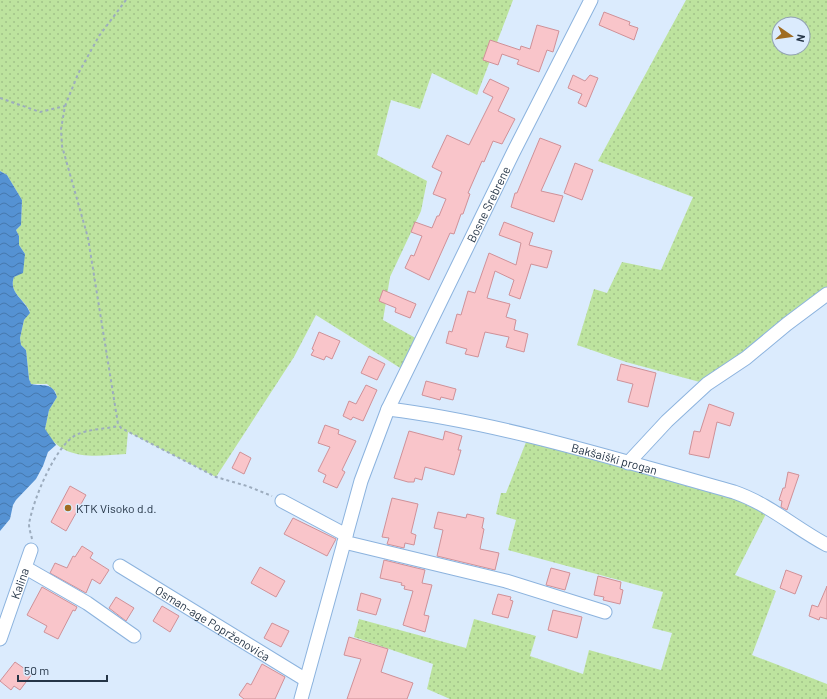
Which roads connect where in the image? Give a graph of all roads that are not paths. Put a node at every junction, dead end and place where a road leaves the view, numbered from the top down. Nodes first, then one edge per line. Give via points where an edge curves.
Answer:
1 (591, 0) edge
2 (827, 294) edge
3 (388, 409) junction
4 (628, 463) junction
5 (282, 501) road end
6 (345, 538) junction
7 (827, 545) edge
8 (32, 550) road end
9 (120, 566) dead end
10 (26, 568) junction
11 (605, 612) dead end
12 (134, 636) dead end
13 (0, 639) edge
14 (306, 680) junction
15 (301, 699) edge

1 - 3 street, Bosne Srebrene
2 - 4 street via 746,358 707,384 667,421
3 - 4 street, Bakšaiški progan via 470,423
3 - 6 street, Bosne Srebrene
4 - 7 street, Bakšaiški progan via 752,498
5 - 6 street
6 - 11 street via 506,581
6 - 14 street, Bosne Srebrene
8 - 10 street, Kalina
9 - 14 street, Osman-age Poprženovića
10 - 12 street via 87,602
10 - 13 street, Kalina
14 - 15 street, Bosne Srebrene

